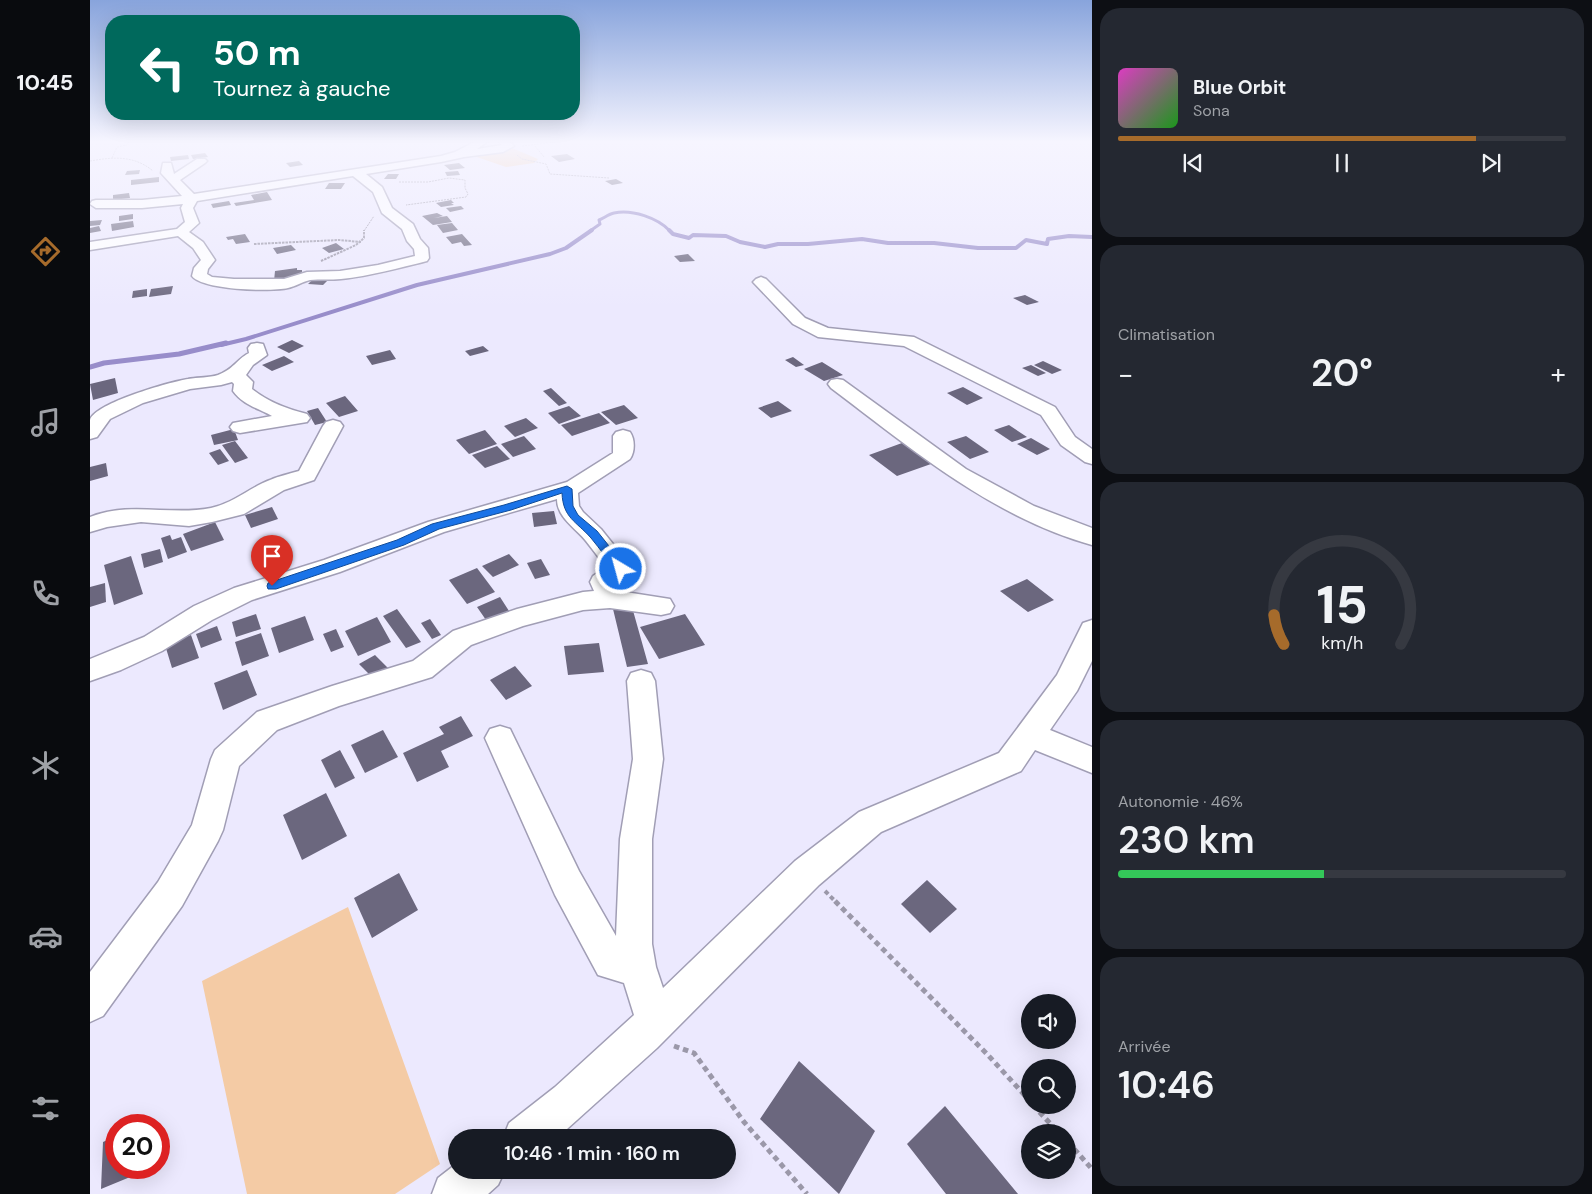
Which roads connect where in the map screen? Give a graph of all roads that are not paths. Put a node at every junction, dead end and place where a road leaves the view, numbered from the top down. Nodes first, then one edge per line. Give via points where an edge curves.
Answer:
1 (199, 197) edge
2 (381, 197) edge
3 (192, 199) junction
4 (96, 204) dead end
5 (180, 232) junction
6 (90, 246) edge
7 (761, 282) dead end
8 (257, 348) dead end
9 (233, 375) junction
10 (837, 384) dead end
11 (333, 426) dead end
12 (240, 427) dead end
13 (90, 433) edge
14 (623, 436) dead end
15 (1092, 458) edge
16 (567, 489) junction
17 (90, 525) edge
18 (1092, 537) edge
19 (610, 599) junction
20 (661, 606) dead end
21 (1092, 630) edge
22 (90, 670) edge
23 (642, 681) dead end
24 (1030, 735) junction
25 (500, 738) dead end
26 (1092, 760) edge
27 (638, 967) junction
28 (90, 1003) edge
29 (649, 1027) junction
30 (535, 1129) edge
31 (472, 1179) edge
32 (454, 1194) edge

1 - 3 street
2 - 5 street via 387,210 408,227 414,241 422,248 422,258 340,275 307,276 286,284 234,284 208,281 199,276 208,260 198,245
3 - 4 street
3 - 5 street via 187,208 192,223
5 - 6 street
7 - 15 street via 799,321 824,333 908,341 1048,411 1068,441
8 - 9 street via 258,355
9 - 12 street via 244,382 242,391 250,398 296,418
9 - 13 street via 136,399 103,415
10 - 18 street via 959,474 1026,511
11 - 17 street via 307,475 276,485 236,509 189,518 140,515
14 - 16 street via 623,455
16 - 19 street via 568,506 575,517 621,569 602,582
16 - 22 street via 436,527 323,569 243,594 203,613 153,644
19 - 20 street
19 - 28 street via 583,601 517,618 462,638 422,669 267,721 226,759 207,830 170,894
21 - 24 street via 1076,667
23 - 27 street via 648,759 636,839 634,944
24 - 26 street
24 - 29 street via 1010,762 870,822 807,873
25 - 27 street via 567,883 611,962
27 - 29 street
29 - 30 street
31 - 32 street

